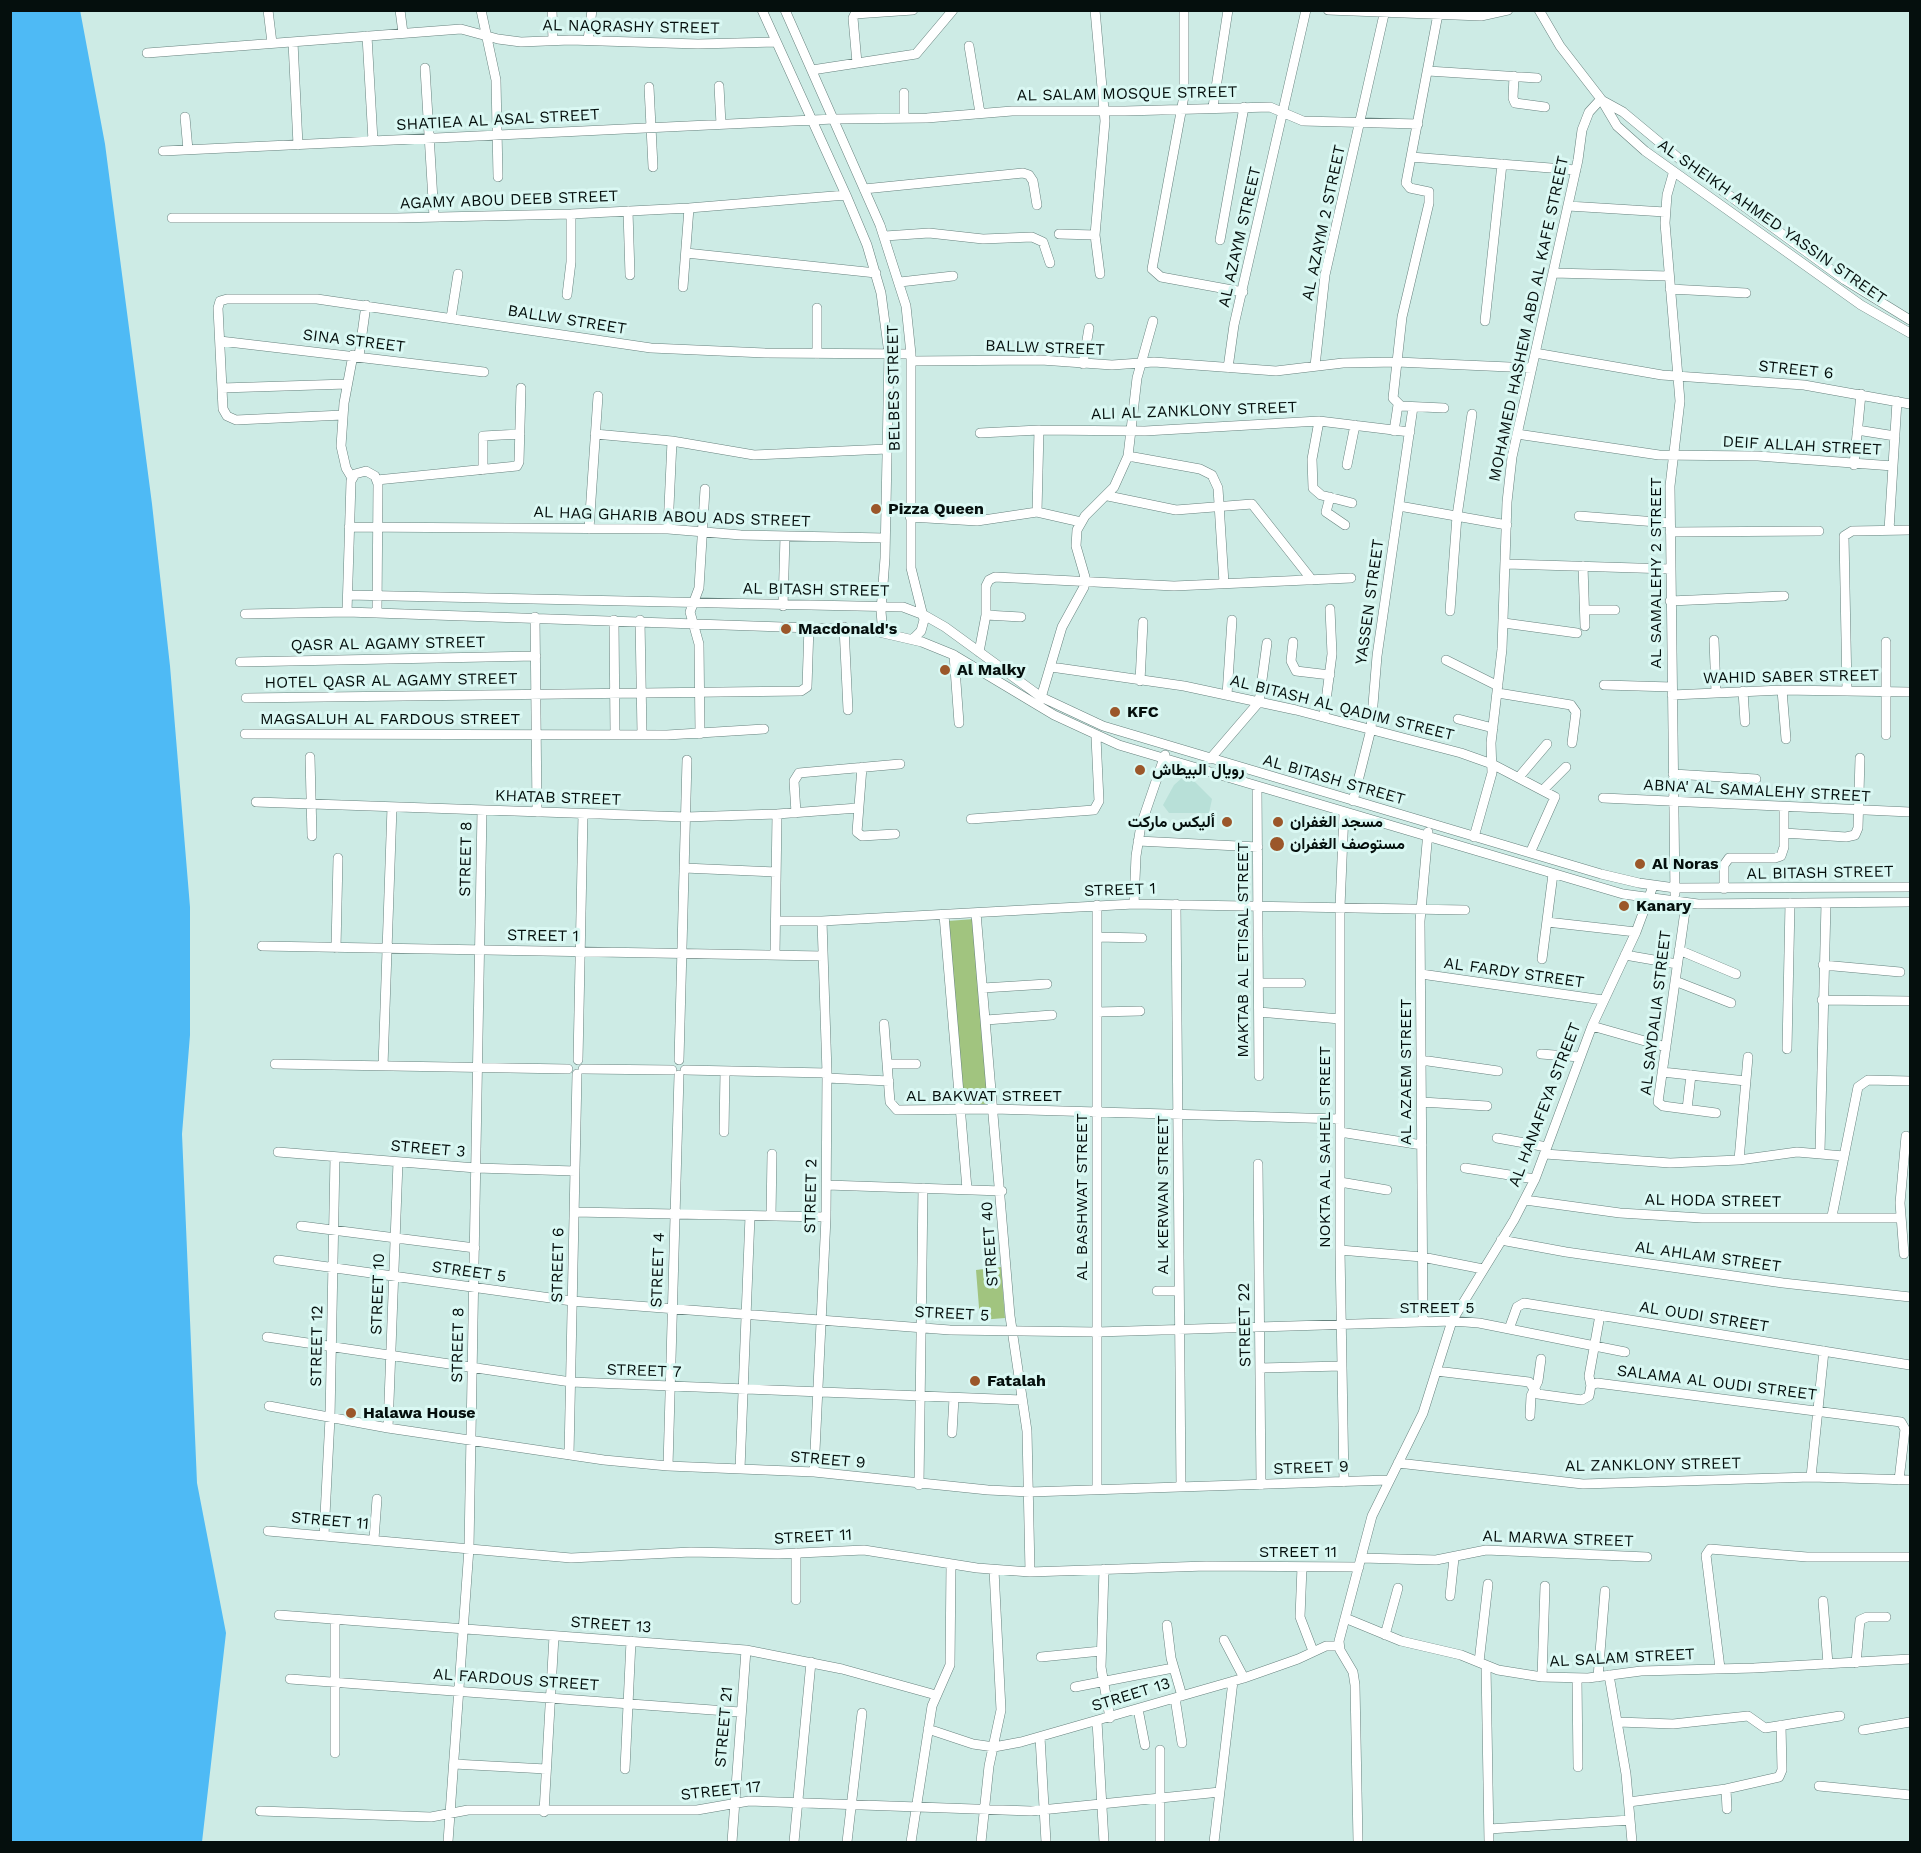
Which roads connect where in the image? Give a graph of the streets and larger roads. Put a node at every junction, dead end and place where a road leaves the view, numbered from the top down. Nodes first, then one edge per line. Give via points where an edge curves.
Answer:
1 (268, 10) edge
2 (400, 10) edge
3 (481, 10) edge
4 (552, 10) edge
5 (592, 10) edge
6 (762, 10) edge
7 (785, 10) edge
8 (913, 10) edge
9 (954, 10) edge
10 (1095, 10) edge
11 (1184, 10) edge
12 (1228, 10) edge
13 (1306, 10) edge
14 (1328, 10) edge
15 (1508, 10) edge
16 (1539, 10) edge
17 (908, 11) edge
18 (1385, 11) edge
19 (1438, 14) junction
20 (403, 33) junction
21 (486, 35) junction
22 (367, 36) junction
23 (553, 40) junction
24 (588, 40) junction
25 (293, 42) junction
26 (776, 42) junction
27 (272, 43) junction
28 (969, 46) dead end
29 (147, 53) dead end
30 (857, 63) junction
31 (425, 68) dead end
32 (812, 70) junction
33 (1428, 71) junction
34 (1514, 76) junction
35 (1537, 78) dead end
36 (719, 86) dead end
37 (649, 87) dead end
38 (904, 93) dead end
39 (1601, 99) junction
40 (1545, 106) dead end
41 (1213, 107) junction
42 (1244, 107) junction
43 (1181, 108) junction
44 (1104, 111) junction
45 (980, 113) junction
46 (1285, 114) junction
47 (185, 117) dead end
48 (904, 118) junction
49 (834, 119) junction
50 (811, 120) junction
51 (1362, 123) junction
52 (721, 124) junction
53 (1418, 124) junction
54 (651, 128) junction
55 (497, 135) junction
56 (429, 139) junction
57 (373, 141) junction
58 (298, 145) junction
59 (188, 150) junction
60 (163, 152) dead end
61 (1412, 157) junction
62 (1502, 164) junction
63 (653, 166) dead end
64 (1576, 170) junction
65 (1673, 174) junction
66 (498, 177) dead end
67 (864, 189) junction
68 (846, 195) junction
69 (1038, 205) dead end
70 (1568, 206) junction
71 (689, 208) junction
72 (628, 211) junction
73 (1665, 212) junction
74 (571, 214) junction
75 (434, 217) junction
76 (172, 218) dead end
77 (1059, 234) dead end
78 (1095, 235) junction
79 (885, 236) junction
80 (1220, 240) dead end
81 (686, 253) junction
82 (1050, 263) dead end
83 (876, 273) junction
84 (1553, 273) junction
85 (458, 274) dead end
86 (1100, 274) dead end
87 (630, 275) dead end
88 (953, 276) dead end
89 (1670, 276) junction
90 (900, 282) junction
91 (683, 287) dead end
92 (1670, 289) junction
93 (1243, 292) junction
94 (1746, 293) dead end
95 (567, 295) dead end
96 (366, 304) junction
97 (817, 308) dead end
98 (451, 318) junction
99 (1911, 320) edge
100 (1153, 321) dead end
101 (1485, 321) dead end
102 (1089, 328) dead end
103 (1911, 333) edge
104 (220, 341) junction
105 (1535, 353) junction
106 (817, 354) junction
107 (889, 354) junction
108 (356, 356) junction
109 (911, 357) junction
110 (1142, 362) junction
111 (1397, 362) junction
112 (1083, 364) junction
113 (1315, 366) junction
114 (1227, 368) junction
115 (1532, 368) junction
116 (484, 372) dead end
117 (1677, 377) junction
118 (347, 384) junction
119 (222, 388) junction
120 (521, 388) dead end
121 (1861, 394) junction
122 (598, 396) dead end
123 (1897, 401) junction
124 (1911, 404) edge
125 (1398, 405) junction
126 (1413, 407) junction
127 (1444, 408) dead end
128 (1472, 414) dead end
129 (343, 416) junction
130 (1319, 421) junction
131 (1355, 425) junction
132 (1039, 430) junction
133 (1857, 430) junction
134 (1132, 431) junction
135 (1394, 431) junction
136 (1410, 432) junction
137 (980, 433) dead end
138 (520, 434) junction
139 (595, 434) junction
140 (1517, 435) junction
141 (1895, 436) junction
142 (672, 441) junction
143 (887, 449) junction
144 (1128, 456) junction
145 (1673, 456) junction
146 (1347, 465) dead end
147 (1854, 465) junction
148 (1893, 466) junction
149 (483, 470) junction
150 (352, 478) junction
151 (377, 480) junction
152 (705, 489) dead end
153 (1108, 496) junction
154 (1330, 497) junction
155 (1352, 503) dead end
156 (1399, 506) junction
157 (1219, 509) junction
158 (1037, 512) junction
159 (1457, 516) junction
160 (1579, 516) dead end
161 (910, 517) junction
162 (1081, 522) junction
163 (1345, 525) dead end
164 (1507, 525) junction
165 (349, 527) junction
166 (378, 527) junction
167 (1670, 527) junction
168 (589, 529) junction
169 (668, 529) junction
170 (1911, 530) edge
171 (702, 531) junction
172 (1819, 531) dead end
173 (1889, 531) junction
174 (785, 536) junction
175 (885, 538) junction
176 (1507, 564) junction
177 (1583, 566) junction
178 (1670, 569) junction
179 (1351, 578) dead end
180 (1312, 580) junction
181 (1085, 582) junction
182 (1224, 583) junction
183 (348, 595) junction
184 (378, 596) junction
185 (1784, 596) dead end
186 (1670, 601) junction
187 (693, 603) junction
188 (882, 605) junction
189 (783, 606) junction
190 (1330, 609) dead end
191 (1585, 610) junction
192 (1615, 610) dead end
193 (1450, 611) dead end
194 (347, 612) junction
195 (377, 612) junction
196 (245, 614) dead end
197 (924, 615) junction
198 (986, 615) junction
199 (535, 617) junction
200 (1021, 617) dead end
201 (614, 620) junction
202 (640, 620) junction
203 (1232, 620) dead end
204 (693, 622) junction
205 (1143, 622) dead end
206 (1504, 623) junction
207 (809, 626) junction
208 (844, 627) junction
209 (1585, 627) dead end
210 (888, 633) junction
211 (1577, 633) dead end
212 (913, 639) junction
213 (1714, 640) dead end
214 (1293, 642) dead end
215 (1886, 642) dead end
216 (1267, 643) dead end
217 (980, 652) junction
218 (954, 655) junction
219 (536, 656) junction
220 (1446, 660) dead end
221 (240, 662) dead end
222 (1051, 667) junction
223 (1330, 675) junction
224 (1140, 681) junction
225 (1604, 685) dead end
226 (1498, 689) junction
227 (1782, 690) junction
228 (1847, 690) junction
229 (1672, 691) junction
230 (1743, 691) junction
231 (1886, 691) junction
232 (641, 692) junction
233 (699, 692) junction
234 (1716, 692) junction
235 (1911, 692) edge
236 (536, 693) junction
237 (615, 693) junction
238 (1227, 695) junction
239 (246, 698) dead end
240 (1040, 702) junction
241 (1259, 702) junction
242 (848, 710) dead end
243 (1324, 716) junction
244 (1458, 719) dead end
245 (1745, 722) dead end
246 (959, 723) dead end
247 (1493, 728) junction
248 (764, 729) dead end
249 (1371, 729) junction
250 (244, 734) dead end
251 (536, 734) junction
252 (615, 734) junction
253 (642, 734) junction
254 (700, 734) junction
255 (1886, 735) dead end
256 (1096, 737) junction
257 (1786, 739) dead end
258 (1572, 743) dead end
259 (1547, 744) dead end
260 (1168, 747) junction
261 (310, 757) dead end
262 (1860, 758) dead end
263 (1210, 759) junction
264 (687, 760) dead end
265 (1162, 760) junction
266 (900, 764) dead end
267 (1492, 764) junction
268 (862, 767) junction
269 (1566, 767) dead end
270 (1673, 774) junction
271 (1519, 777) junction
272 (1756, 779) dead end
273 (1257, 787) junction
274 (1544, 790) junction
275 (1603, 798) dead end
276 (1353, 801) junction
277 (256, 802) dead end
278 (1674, 802) junction
279 (311, 805) junction
280 (392, 807) junction
281 (858, 808) junction
282 (1784, 808) junction
283 (482, 810) junction
284 (1859, 811) junction
285 (537, 812) junction
286 (1344, 812) junction
287 (1911, 812) edge
288 (796, 813) junction
289 (583, 814) junction
290 (777, 814) junction
291 (686, 817) junction
292 (971, 819) dead end
293 (1429, 823) junction
294 (1784, 832) junction
295 (895, 834) dead end
296 (312, 836) dead end
297 (1427, 837) junction
298 (1474, 837) junction
299 (1138, 840) junction
300 (1258, 847) junction
301 (1530, 853) junction
302 (338, 858) dead end
303 (684, 868) junction
304 (776, 872) junction
305 (1553, 874) junction
306 (1653, 886) junction
307 (1911, 887) edge
308 (1676, 888) junction
309 (1838, 888) junction
310 (1724, 889) junction
311 (1649, 899) junction
312 (1675, 902) junction
313 (1911, 902) edge
314 (1790, 903) junction
315 (1826, 903) junction
316 (1838, 903) junction
317 (1134, 904) junction
318 (1176, 904) junction
319 (1686, 904) junction
320 (1097, 905) junction
321 (1258, 906) junction
322 (1340, 907) junction
323 (1421, 909) junction
324 (1465, 910) dead end
325 (976, 913) junction
326 (944, 915) junction
327 (776, 921) junction
328 (822, 921) junction
329 (1547, 922) junction
330 (1636, 932) junction
331 (1097, 937) junction
332 (1142, 938) dead end
333 (262, 946) dead end
334 (336, 948) junction
335 (387, 948) junction
336 (480, 950) junction
337 (1679, 950) junction
338 (580, 952) junction
339 (682, 954) junction
340 (775, 955) junction
341 (1625, 955) junction
342 (823, 956) junction
343 (1542, 959) dead end
344 (1677, 964) junction
345 (1823, 964) junction
346 (1900, 972) dead end
347 (1421, 974) junction
348 (1736, 974) dead end
349 (1675, 981) junction
350 (1258, 983) junction
351 (1047, 984) dead end
352 (1301, 984) dead end
353 (983, 988) junction
354 (1603, 1000) junction
355 (1822, 1000) junction
356 (1911, 1001) edge
357 (1731, 1003) dead end
358 (1140, 1011) dead end
359 (1097, 1012) junction
360 (1259, 1012) junction
361 (1052, 1015) dead end
362 (1340, 1019) junction
363 (986, 1020) junction
364 (885, 1023) dead end
365 (1592, 1026) junction
366 (1666, 1047) junction
367 (1788, 1048) dead end
368 (1541, 1054) dead end
369 (1580, 1057) junction
370 (1748, 1057) dead end
371 (578, 1060) junction
372 (1421, 1060) junction
373 (275, 1064) dead end
374 (887, 1064) junction
375 (916, 1064) dead end
376 (383, 1066) junction
377 (478, 1067) junction
378 (568, 1069) junction
379 (724, 1071) junction
380 (1498, 1071) dead end
381 (580, 1072) junction
382 (678, 1072) junction
383 (1662, 1072) junction
384 (1691, 1075) junction
385 (827, 1076) junction
386 (1259, 1076) dead end
387 (889, 1081) junction
388 (1746, 1081) junction
389 (1911, 1081) edge
390 (1422, 1102) junction
391 (1487, 1106) dead end
392 (994, 1109) junction
393 (1687, 1109) junction
394 (960, 1110) junction
395 (1097, 1112) junction
396 (1716, 1113) dead end
397 (1178, 1114) junction
398 (1340, 1119) junction
399 (724, 1132) dead end
400 (1340, 1132) junction
401 (1906, 1136) dead end
402 (1497, 1138) dead end
403 (1422, 1145) junction
404 (1546, 1151) junction
405 (278, 1152) dead end
406 (1820, 1152) junction
407 (772, 1154) dead end
408 (1844, 1156) junction
409 (335, 1157) junction
410 (1739, 1160) junction
411 (398, 1162) junction
412 (1258, 1164) dead end
413 (476, 1168) junction
414 (1465, 1168) dead end
415 (575, 1171) junction
416 (1535, 1179) junction
417 (1340, 1182) junction
418 (827, 1185) junction
419 (923, 1188) junction
420 (967, 1190) junction
421 (1387, 1190) dead end
422 (1002, 1191) junction
423 (1525, 1200) junction
424 (1900, 1203) junction
425 (1911, 1203) edge
426 (574, 1212) junction
427 (675, 1214) junction
428 (750, 1215) junction
429 (771, 1216) junction
430 (1832, 1216) junction
431 (826, 1217) junction
432 (1900, 1218) junction
433 (301, 1226) dead end
434 (334, 1230) junction
435 (395, 1238) junction
436 (1501, 1240) junction
437 (475, 1248) junction
438 (1340, 1250) junction
439 (1904, 1254) dead end
440 (1422, 1257) junction
441 (278, 1260) dead end
442 (333, 1268) junction
443 (1483, 1269) junction
444 (394, 1277) junction
445 (474, 1288) junction
446 (1157, 1291) dead end
447 (1178, 1291) junction
448 (1911, 1297) edge
449 (572, 1301) junction
450 (671, 1308) junction
451 (745, 1314) junction
452 (1600, 1315) junction
453 (823, 1319) junction
454 (1452, 1321) junction
455 (1423, 1322) junction
456 (1341, 1325) junction
457 (921, 1328) junction
458 (1260, 1328) junction
459 (1509, 1329) junction
460 (1178, 1330) junction
461 (1012, 1332) junction
462 (1097, 1332) junction
463 (267, 1337) dead end
464 (1594, 1345) junction
465 (332, 1346) junction
466 (1824, 1351) junction
467 (1625, 1352) dead end
468 (391, 1355) junction
469 (1541, 1359) dead end
470 (1911, 1365) edge
471 (1342, 1366) junction
472 (473, 1367) junction
473 (1260, 1368) junction
474 (1436, 1371) junction
475 (571, 1382) junction
476 (669, 1386) junction
477 (1591, 1386) junction
478 (1534, 1387) junction
479 (743, 1389) junction
480 (820, 1392) junction
481 (920, 1396) junction
482 (954, 1398) junction
483 (1022, 1401) junction
484 (269, 1407) dead end
485 (1818, 1410) junction
486 (1530, 1416) dead end
487 (330, 1418) junction
488 (388, 1428) junction
489 (952, 1433) dead end
490 (471, 1441) junction
491 (569, 1455) junction
492 (1398, 1463) junction
493 (668, 1466) junction
494 (740, 1469) junction
495 (814, 1472) junction
496 (1810, 1477) junction
497 (1388, 1480) junction
498 (1899, 1480) junction
499 (1911, 1480) edge
500 (1344, 1482) junction
501 (919, 1485) junction
502 (1261, 1485) junction
503 (1181, 1487) junction
504 (1097, 1489) junction
505 (1030, 1492) junction
506 (377, 1498) dead end
507 (268, 1530) dead end
508 (324, 1535) junction
509 (374, 1539) junction
510 (469, 1548) junction
511 (796, 1553) junction
512 (1454, 1557) junction
513 (1647, 1557) dead end
514 (1911, 1557) edge
515 (1360, 1562) junction
516 (951, 1564) junction
517 (1302, 1567) junction
518 (1104, 1569) junction
519 (994, 1570) junction
520 (1030, 1572) junction
521 (1488, 1584) dead end
522 (1545, 1586) dead end
523 (1398, 1588) dead end
524 (1605, 1591) dead end
525 (1450, 1596) dead end
526 (796, 1600) dead end
527 (1823, 1601) dead end
528 (279, 1615) dead end
529 (1886, 1617) dead end
530 (1345, 1618) junction
531 (335, 1620) junction
532 (1167, 1625) dead end
533 (465, 1630) junction
534 (1385, 1635) junction
535 (554, 1636) junction
536 (1224, 1640) dead end
537 (630, 1641) junction
538 (1339, 1646) junction
539 (746, 1650) junction
540 (1101, 1651) junction
541 (1313, 1651) junction
542 (1041, 1657) dead end
543 (1911, 1659) edge
544 (811, 1662) junction
545 (1856, 1663) junction
546 (1483, 1664) junction
547 (1828, 1664) junction
548 (1173, 1668) junction
549 (1720, 1668) junction
550 (1609, 1675) junction
551 (1542, 1677) junction
552 (1598, 1677) junction
553 (1244, 1678) junction
554 (1577, 1678) junction
555 (290, 1679) dead end
556 (1233, 1681) junction
557 (335, 1682) junction
558 (1102, 1684) junction
559 (1075, 1686) dead end
560 (460, 1691) junction
561 (936, 1695) junction
562 (1178, 1697) junction
563 (551, 1698) junction
564 (628, 1704) junction
565 (1138, 1709) junction
566 (740, 1712) junction
567 (862, 1713) dead end
568 (1840, 1716) dead end
569 (1110, 1718) junction
570 (1097, 1721) junction
571 (1618, 1722) junction
572 (1911, 1722) edge
573 (1781, 1725) junction
574 (928, 1729) junction
575 (1863, 1730) dead end
576 (1040, 1737) junction
577 (1182, 1743) dead end
578 (1145, 1745) dead end
579 (994, 1747) junction
580 (1160, 1750) dead end
581 (335, 1753) dead end
582 (454, 1764) junction
583 (1578, 1767) dead end
584 (546, 1769) junction
585 (625, 1769) dead end
586 (1819, 1786) dead end
587 (1726, 1789) junction
588 (1220, 1792) junction
589 (1911, 1795) edge
590 (1160, 1798) junction
591 (798, 1802) junction
592 (1629, 1802) junction
593 (733, 1804) junction
594 (851, 1804) junction
595 (916, 1806) junction
596 (1102, 1806) junction
597 (985, 1809) junction
598 (1727, 1809) dead end
599 (1044, 1810) junction
600 (260, 1811) dead end
601 (544, 1812) junction
602 (450, 1814) junction
603 (1630, 1820) junction
604 (1489, 1828) junction
605 (448, 1842) edge
606 (732, 1842) edge
607 (794, 1842) edge
608 (847, 1842) edge
609 (911, 1842) edge
610 (981, 1842) edge
611 (1046, 1842) edge
612 (1104, 1842) edge
613 (1160, 1842) edge
614 (1214, 1842) edge
615 (1358, 1842) edge
616 (1490, 1842) edge
617 (1632, 1842) edge

1 - 27 street
2 - 20 street
3 - 21 street
4 - 23 street
5 - 24 street
6 - 26 street, BELBES STREET
7 - 32 street, BELBES STREET
8 - 17 street
9 - 30 street via 916,54
10 - 44 street
11 - 43 street via 1185,90
12 - 41 street
13 - 46 street, AL AZAYM STREET
14 - 18 street
15 - 19 street via 1481,16
16 - 39 street, AL SHEIKH AHMED YASSIN STREET via 1560,46
17 - 30 street via 854,15
18 - 19 street
18 - 51 street, AL AZAYM 2 STREET
19 - 33 street
20 - 21 street, AL NAQRASHY STREET via 461,29
20 - 22 street, AL NAQRASHY STREET
21 - 23 street, AL NAQRASHY STREET via 509,41
21 - 55 street via 496,80
22 - 25 street, AL NAQRASHY STREET
22 - 57 street
23 - 24 street, AL NAQRASHY STREET
24 - 26 street, AL NAQRASHY STREET
25 - 27 street, AL NAQRASHY STREET
25 - 58 street
26 - 50 street, BELBES STREET
27 - 29 street, AL NAQRASHY STREET
28 - 45 street
30 - 32 street
31 - 56 street
32 - 49 street, BELBES STREET
33 - 34 street
33 - 53 street
34 - 35 street
34 - 40 street via 1515,103
36 - 52 street
37 - 54 street
38 - 48 street
39 - 64 street, MOHAMED HASHEM ABD AL KAFE STREET via 1584,121
39 - 65 street, AL SHEIKH AHMED YASSIN STREET via 1617,126
39 - 99 street, AL SHEIKH AHMED YASSIN STREET via 1845,280
41 - 42 street, AL SALAM MOSQUE STREET
41 - 43 street, AL SALAM MOSQUE STREET
42 - 46 street, AL SALAM MOSQUE STREET via 1270,107
42 - 80 street
43 - 44 street, AL SALAM MOSQUE STREET
43 - 93 street via 1152,269 1161,277
44 - 45 street, AL SALAM MOSQUE STREET
44 - 78 street
45 - 48 street, AL SALAM MOSQUE STREET
46 - 51 street, AL SALAM MOSQUE STREET via 1303,121
46 - 93 street, AL AZAYM STREET
47 - 59 street
48 - 49 street, AL SALAM MOSQUE STREET
49 - 50 street, SHATIEA AL ASAL STREET
49 - 67 street, BELBES STREET
50 - 52 street, SHATIEA AL ASAL STREET
50 - 68 street, BELBES STREET
51 - 53 street, AL SALAM MOSQUE STREET
51 - 113 street, AL AZAYM 2 STREET via 1325,275
52 - 54 street, SHATIEA AL ASAL STREET
53 - 61 street
54 - 55 street, SHATIEA AL ASAL STREET
54 - 63 street
55 - 56 street, SHATIEA AL ASAL STREET
55 - 66 street
56 - 57 street, SHATIEA AL ASAL STREET
56 - 75 street
57 - 58 street, SHATIEA AL ASAL STREET
58 - 59 street, SHATIEA AL ASAL STREET
59 - 60 street, SHATIEA AL ASAL STREET
61 - 62 street
61 - 111 street via 1406,185 1430,195 1402,316
62 - 64 street
62 - 101 street
64 - 70 street, MOHAMED HASHEM ABD AL KAFE STREET
65 - 73 street, AL SAMALEHY 2 STREET
65 - 103 street, AL SHEIKH AHMED YASSIN STREET via 1869,310
67 - 69 street via 1023,172 1033,181
67 - 79 street, BELBES STREET
68 - 71 street, AGAMY ABOU DEEB STREET
68 - 83 street, BELBES STREET
70 - 73 street
70 - 84 street, MOHAMED HASHEM ABD AL KAFE STREET
71 - 72 street, AGAMY ABOU DEEB STREET
71 - 81 street
72 - 74 street, AGAMY ABOU DEEB STREET
72 - 87 street
73 - 89 street, AL SAMALEHY 2 STREET
74 - 75 street, AGAMY ABOU DEEB STREET
74 - 95 street
75 - 76 street, AGAMY ABOU DEEB STREET
77 - 78 street
78 - 86 street
79 - 82 street via 938,233 983,239 1032,237 1043,242
79 - 90 street, BELBES STREET
81 - 83 street
81 - 91 street
83 - 107 street, BELBES STREET
84 - 89 street
84 - 105 street, MOHAMED HASHEM ABD AL KAFE STREET
85 - 98 street
88 - 90 street
89 - 92 street, AL SAMALEHY 2 STREET
90 - 109 street, BELBES STREET
92 - 94 street
92 - 117 street, AL SAMALEHY 2 STREET
93 - 114 street, AL AZAYM STREET
96 - 98 street, BALLW STREET
96 - 104 street, BALLW STREET via 304,298 226,298 218,308
96 - 108 street
97 - 106 street
98 - 106 street, BALLW STREET via 651,348
100 - 110 street
102 - 112 street
104 - 108 street, SINA STREET
104 - 119 street
105 - 115 street, MOHAMED HASHEM ABD AL KAFE STREET
105 - 117 street, STREET 6
106 - 107 street, BALLW STREET
107 - 109 street, BALLW STREET
107 - 143 street, BELBES STREET
108 - 116 street, SINA STREET
108 - 118 street
109 - 112 street, BALLW STREET
109 - 161 street, BELBES STREET
110 - 112 street, BALLW STREET
110 - 114 street, BALLW STREET
110 - 134 street
111 - 113 street, BALLW STREET
111 - 115 street, BALLW STREET
111 - 125 street via 1393,398
113 - 114 street, BALLW STREET via 1276,371
115 - 140 street, MOHAMED HASHEM ABD AL KAFE STREET
117 - 121 street, STREET 6 via 1785,383
117 - 145 street, AL SAMALEHY 2 STREET via 1679,413
118 - 119 street
118 - 129 street
119 - 129 street via 225,413 236,420
120 - 138 street
121 - 123 street, STREET 6
121 - 133 street
122 - 139 street
123 - 124 street, STREET 6
123 - 141 street
125 - 126 street
125 - 135 street
126 - 127 street
126 - 136 street, YASSEN STREET
128 - 159 street
129 - 150 street via 342,458
130 - 131 street, ALI AL ZANKLONY STREET
130 - 134 street, ALI AL ZANKLONY STREET
130 - 154 street via 1312,483 1316,492
131 - 135 street, ALI AL ZANKLONY STREET
131 - 146 street
132 - 134 street, ALI AL ZANKLONY STREET
132 - 137 street, ALI AL ZANKLONY STREET
132 - 158 street
133 - 141 street
133 - 147 street
134 - 144 street
135 - 136 street, ALI AL ZANKLONY STREET
136 - 156 street, YASSEN STREET
138 - 149 street via 517,466
138 - 149 street via 483,436
139 - 142 street
139 - 168 street
140 - 145 street, DEIF ALLAH STREET
140 - 164 street, MOHAMED HASHEM ABD AL KAFE STREET via 1509,479
141 - 148 street
142 - 143 street via 754,455
142 - 169 street
143 - 175 street, BELBES STREET
144 - 153 street
144 - 157 street via 1207,471 1216,481
145 - 147 street, DEIF ALLAH STREET via 1758,456
145 - 167 street, AL SAMALEHY 2 STREET
147 - 148 street, DEIF ALLAH STREET
148 - 173 street
149 - 151 street
150 - 151 street via 366,471
150 - 165 street
151 - 166 street
152 - 171 street
153 - 157 street via 1166,509
153 - 162 street
154 - 155 street
154 - 163 street via 1326,512
156 - 159 street
156 - 249 street, YASSEN STREET via 1377,656
157 - 180 street via 1255,506
157 - 182 street
158 - 161 street via 976,520
158 - 162 street
159 - 164 street
159 - 193 street
160 - 167 street
161 - 197 street, BELBES STREET via 911,568
162 - 181 street via 1076,546
164 - 176 street, MOHAMED HASHEM ABD AL KAFE STREET
165 - 166 street, AL HAG GHARIB ABOU ADS STREET
165 - 183 street
166 - 168 street, AL HAG GHARIB ABOU ADS STREET
166 - 184 street
167 - 172 street
167 - 178 street, AL SAMALEHY 2 STREET
168 - 169 street, AL HAG GHARIB ABOU ADS STREET
169 - 171 street, AL HAG GHARIB ABOU ADS STREET
170 - 173 street
171 - 174 street, AL HAG GHARIB ABOU ADS STREET
171 - 187 street via 699,588
173 - 228 street via 1852,531 1843,538
174 - 175 street, AL HAG GHARIB ABOU ADS STREET
174 - 189 street
175 - 188 street, BELBES STREET
176 - 177 street
176 - 206 street, MOHAMED HASHEM ABD AL KAFE STREET
177 - 178 street
177 - 191 street
178 - 186 street, AL SAMALEHY 2 STREET
179 - 180 street
180 - 182 street
181 - 182 street via 1174,586
181 - 198 street via 994,577 986,586
181 - 222 street via 1062,627
183 - 184 street, AL BITASH STREET
183 - 194 street
184 - 187 street, AL BITASH STREET
184 - 195 street
185 - 186 street
186 - 229 street, AL SAMALEHY 2 STREET
187 - 189 street, AL BITASH STREET
187 - 204 street
188 - 189 street, AL BITASH STREET
188 - 197 street, AL BITASH STREET
188 - 210 street, BELBES STREET via 882,622
190 - 223 street
191 - 192 street
191 - 209 street
194 - 195 street, AL BITASH STREET
194 - 196 street, AL BITASH STREET
195 - 199 street, AL BITASH STREET
197 - 212 street via 921,631
197 - 217 street, AL BITASH STREET
198 - 200 street
198 - 217 street
199 - 201 street, AL BITASH STREET
199 - 219 street
201 - 202 street, AL BITASH STREET
201 - 237 street
202 - 204 street, AL BITASH STREET
202 - 232 street
203 - 238 street
204 - 207 street, AL BITASH STREET
204 - 233 street via 699,644
205 - 224 street
206 - 211 street
206 - 226 street, MOHAMED HASHEM ABD AL KAFE STREET
207 - 208 street, AL BITASH STREET
207 - 233 street, HOTEL QASR AL AGAMY STREET via 804,690
208 - 210 street, AL BITASH STREET
208 - 242 street
210 - 212 street, AL BITASH STREET
212 - 218 street, AL BITASH STREET
213 - 234 street
214 - 223 street via 1292,662 1296,671
215 - 231 street
216 - 241 street
217 - 240 street, AL BITASH STREET
218 - 240 street, AL BITASH STREET
218 - 246 street
219 - 221 street, QASR AL AGAMY STREET
219 - 236 street
220 - 226 street
222 - 224 street, AL BITASH AL QADIM STREET
222 - 240 street
223 - 243 street
224 - 238 street, AL BITASH AL QADIM STREET
225 - 229 street, WAHID SABER STREET
226 - 247 street, MOHAMED HASHEM ABD AL KAFE STREET
226 - 258 street via 1571,705 1576,712
227 - 228 street, WAHID SABER STREET
227 - 230 street, WAHID SABER STREET
227 - 257 street
228 - 231 street, WAHID SABER STREET
229 - 234 street, WAHID SABER STREET
229 - 270 street, AL SAMALEHY 2 STREET
230 - 234 street, WAHID SABER STREET
230 - 245 street
231 - 235 street, WAHID SABER STREET
231 - 255 street
232 - 233 street, HOTEL QASR AL AGAMY STREET
232 - 237 street, HOTEL QASR AL AGAMY STREET
232 - 253 street
233 - 254 street
236 - 237 street, HOTEL QASR AL AGAMY STREET
236 - 239 street, HOTEL QASR AL AGAMY STREET
236 - 251 street
237 - 252 street
238 - 241 street, AL BITASH AL QADIM STREET
240 - 256 street, AL BITASH STREET
240 - 260 street, AL BITASH STREET
241 - 243 street, AL BITASH AL QADIM STREET
241 - 263 street
243 - 249 street, AL BITASH AL QADIM STREET
244 - 247 street
247 - 267 street, MOHAMED HASHEM ABD AL KAFE STREET
248 - 254 street, MAGSALUH AL FARDOUS STREET
249 - 267 street, AL BITASH AL QADIM STREET
249 - 276 street, YASSEN STREET
250 - 251 street, MAGSALUH AL FARDOUS STREET
251 - 252 street, MAGSALUH AL FARDOUS STREET
251 - 285 street
252 - 253 street, MAGSALUH AL FARDOUS STREET
253 - 254 street, MAGSALUH AL FARDOUS STREET
256 - 265 street, AL BITASH STREET
256 - 292 street via 1099,801 1094,810
259 - 271 street
260 - 263 street, AL BITASH STREET
260 - 265 street
261 - 279 street
262 - 284 street
263 - 276 street, AL BITASH STREET
264 - 291 street
265 - 273 street, AL BITASH STREET
265 - 299 street
266 - 268 street
267 - 271 street, AL BITASH AL QADIM STREET
267 - 298 street, MOHAMED HASHEM ABD AL KAFE STREET
268 - 281 street
268 - 288 street via 799,773 794,781
269 - 274 street
270 - 272 street
270 - 278 street, AL SAMALEHY 2 STREET
271 - 274 street, AL BITASH AL QADIM STREET
273 - 286 street, AL BITASH STREET
273 - 300 street, MAKTAB AL ETISAL STREET
274 - 301 street via 1555,800
275 - 278 street, ABNA' AL SAMALEHY STREET
276 - 293 street, AL BITASH STREET
277 - 279 street, KHATAB STREET
278 - 282 street, ABNA' AL SAMALEHY STREET
278 - 308 street, AL SAMALEHY 2 STREET
279 - 280 street, KHATAB STREET
279 - 296 street
280 - 283 street, KHATAB STREET
280 - 335 street
281 - 288 street, KHATAB STREET
281 - 295 street via 859,835
282 - 284 street, ABNA' AL SAMALEHY STREET
282 - 294 street
283 - 285 street, KHATAB STREET
283 - 336 street, STREET 8
284 - 287 street, ABNA' AL SAMALEHY STREET
284 - 294 street via 1857,831 1851,837
285 - 289 street, KHATAB STREET
286 - 297 street, AL BITASH STREET
286 - 322 street, NOKTA AL SAHEL STREET
288 - 290 street, KHATAB STREET
289 - 291 street, KHATAB STREET
289 - 338 street
290 - 291 street, KHATAB STREET
290 - 304 street
291 - 303 street
293 - 297 street, AL AZAEM STREET
293 - 298 street, AL BITASH STREET
294 - 310 street via 1783,850 1778,857 1726,860
297 - 305 street, AL BITASH STREET
297 - 323 street, AL AZAEM STREET
298 - 301 street, AL BITASH STREET
299 - 300 street
299 - 317 street
300 - 321 street, MAKTAB AL ETISAL STREET
301 - 306 street, AL BITASH STREET
302 - 334 street
303 - 304 street
303 - 339 street
304 - 327 street
305 - 311 street, AL BITASH STREET
305 - 329 street
306 - 308 street, AL BITASH STREET
306 - 311 street, AL HANAFEYA STREET
307 - 309 street, AL BITASH STREET
308 - 310 street, AL BITASH STREET
308 - 312 street, AL SAMALEHY 2 STREET
309 - 310 street, AL BITASH STREET
309 - 316 street
311 - 312 street, AL BITASH STREET
311 - 330 street, AL HANAFEYA STREET
312 - 319 street, AL BITASH STREET
313 - 316 street, AL BITASH STREET
314 - 315 street, AL BITASH STREET
314 - 319 street, AL BITASH STREET
314 - 367 street
315 - 316 street, AL BITASH STREET
315 - 345 street
317 - 318 street, STREET 1
317 - 320 street, STREET 1
318 - 321 street, STREET 1
318 - 397 street, AL KERWAN STREET
319 - 337 street, AL SAYDALIA STREET
320 - 325 street, STREET 1
320 - 331 street, AL BASHWAT STREET
321 - 322 street, STREET 1
321 - 350 street, MAKTAB AL ETISAL STREET
322 - 323 street, STREET 1
322 - 362 street, NOKTA AL SAHEL STREET
323 - 324 street, STREET 1
323 - 347 street, AL AZAEM STREET
325 - 326 street, STREET 1
325 - 353 street, STREET 40
326 - 328 street, STREET 1
326 - 394 street, STREET 40
327 - 328 street, STREET 1
327 - 340 street
328 - 342 street, STREET 2
329 - 330 street
329 - 343 street
330 - 341 street, AL HANAFEYA STREET
331 - 332 street
331 - 359 street, AL BASHWAT STREET
333 - 334 street, STREET 1
334 - 335 street, STREET 1
335 - 336 street, STREET 1
335 - 376 street
336 - 338 street, STREET 1
336 - 377 street, STREET 8
337 - 344 street, AL SAYDALIA STREET
337 - 348 street
338 - 339 street, STREET 1
338 - 371 street
339 - 340 street, STREET 1
339 - 382 street via 679,1060 684,1063
340 - 342 street, STREET 1
341 - 344 street
341 - 354 street, AL HANAFEYA STREET
342 - 385 street, STREET 2
344 - 349 street, AL SAYDALIA STREET
345 - 346 street
345 - 355 street
347 - 354 street, AL FARDY STREET
347 - 372 street, AL AZAEM STREET
349 - 357 street
349 - 366 street, AL SAYDALIA STREET
350 - 352 street
350 - 360 street, MAKTAB AL ETISAL STREET
351 - 353 street
353 - 363 street, STREET 40
354 - 365 street, AL HANAFEYA STREET
355 - 356 street
355 - 406 street
358 - 359 street
359 - 395 street, AL BASHWAT STREET
360 - 362 street
360 - 386 street, MAKTAB AL ETISAL STREET
361 - 363 street
362 - 398 street, NOKTA AL SAHEL STREET
363 - 392 street, STREET 40
364 - 374 street, AL BAKWAT STREET
365 - 366 street
365 - 369 street, AL HANAFEYA STREET
366 - 383 street, AL SAYDALIA STREET
368 - 369 street
369 - 404 street, AL HANAFEYA STREET
370 - 388 street
371 - 378 street via 569,1063
371 - 381 street
372 - 380 street
372 - 390 street, AL AZAEM STREET
373 - 376 street
374 - 375 street
374 - 387 street, AL BAKWAT STREET
376 - 377 street
377 - 378 street
377 - 413 street, STREET 8
378 - 381 street via 571,1073
379 - 382 street
379 - 385 street
379 - 399 street
381 - 382 street
381 - 415 street, STREET 6
382 - 427 street, STREET 4
383 - 384 street
383 - 393 street, AL SAYDALIA STREET via 1659,1104
384 - 388 street
384 - 393 street
385 - 387 street
385 - 418 street, STREET 2
387 - 394 street, AL BAKWAT STREET via 890,1102 897,1110
388 - 410 street
389 - 408 street via 1868,1080 1860,1084
390 - 391 street
390 - 403 street, AL AZAEM STREET
392 - 394 street, AL BAKWAT STREET
392 - 395 street, AL BAKWAT STREET
392 - 422 street, STREET 40
393 - 396 street, AL SAYDALIA STREET
394 - 420 street, STREET 40
395 - 397 street, AL BAKWAT STREET
395 - 462 street, AL BASHWAT STREET
397 - 398 street, AL BAKWAT STREET
397 - 447 street, AL KERWAN STREET
398 - 400 street, NOKTA AL SAHEL STREET
400 - 403 street
400 - 417 street, NOKTA AL SAHEL STREET
401 - 424 street
402 - 404 street
403 - 440 street, AL AZAEM STREET
404 - 410 street via 1637,1162
404 - 416 street, AL HANAFEYA STREET
405 - 409 street, STREET 3
406 - 408 street
406 - 410 street
407 - 429 street
408 - 430 street
409 - 411 street, STREET 3
409 - 434 street, STREET 12
411 - 413 street, STREET 3
411 - 435 street, STREET 10
412 - 458 street, STREET 22
413 - 415 street, STREET 3
413 - 437 street, STREET 8
414 - 416 street
415 - 426 street, STREET 6
416 - 423 street, AL HANAFEYA STREET
417 - 421 street
417 - 438 street, NOKTA AL SAHEL STREET
418 - 419 street
418 - 431 street, STREET 2
419 - 420 street
419 - 457 street
420 - 422 street
422 - 461 street, STREET 40
423 - 430 street, AL HODA STREET via 1668,1216
423 - 436 street, AL HANAFEYA STREET
424 - 425 street
424 - 432 street
426 - 427 street
426 - 449 street, STREET 6
427 - 428 street
427 - 450 street, STREET 4
428 - 429 street
428 - 451 street
429 - 431 street
430 - 432 street, AL HODA STREET
431 - 453 street, STREET 2
432 - 439 street
433 - 434 street
434 - 435 street
434 - 442 street, STREET 12
435 - 437 street
435 - 444 street, STREET 10
436 - 443 street, AL HANAFEYA STREET
436 - 448 street, AL AHLAM STREET via 1783,1283
437 - 445 street, STREET 8
438 - 440 street
438 - 456 street, NOKTA AL SAHEL STREET
440 - 443 street
440 - 455 street, AL AZAEM STREET
441 - 442 street, STREET 5
442 - 444 street, STREET 5
442 - 465 street, STREET 12
443 - 454 street, AL HANAFEYA STREET
444 - 445 street, STREET 5
444 - 468 street, STREET 10
445 - 449 street, STREET 5
445 - 472 street, STREET 8
446 - 447 street
447 - 460 street, AL KERWAN STREET
449 - 450 street, STREET 5
449 - 475 street, STREET 6
450 - 451 street, STREET 5
450 - 476 street, STREET 4
451 - 453 street, STREET 5
451 - 479 street
452 - 459 street, AL OUDI STREET via 1524,1303 1517,1307
452 - 464 street
452 - 466 street, AL OUDI STREET
453 - 457 street, STREET 5
453 - 480 street, STREET 2
454 - 455 street, STREET 5
454 - 459 street, STREET 5
454 - 474 street, AL HANAFEYA STREET
455 - 456 street, STREET 5
456 - 458 street, STREET 5
456 - 471 street, NOKTA AL SAHEL STREET
457 - 461 street, STREET 5
457 - 481 street
458 - 460 street, STREET 5
458 - 473 street, STREET 22
459 - 464 street, STREET 5
460 - 462 street, STREET 5
460 - 503 street, AL KERWAN STREET
461 - 462 street, STREET 5
461 - 483 street, STREET 40
462 - 504 street, AL BASHWAT STREET
463 - 465 street, STREET 7
464 - 467 street, STREET 5
464 - 477 street
465 - 468 street, STREET 7
465 - 487 street, STREET 12
466 - 470 street, AL OUDI STREET
466 - 485 street
468 - 472 street, STREET 7
468 - 488 street, STREET 10
469 - 478 street
471 - 473 street
471 - 500 street, NOKTA AL SAHEL STREET
472 - 475 street, STREET 7
472 - 490 street, STREET 8
473 - 502 street, STREET 22
474 - 478 street via 1529,1382
474 - 492 street, AL HANAFEYA STREET via 1423,1413
475 - 476 street, STREET 7
475 - 491 street, STREET 6
476 - 479 street, STREET 7
476 - 493 street, STREET 4
477 - 478 street via 1589,1396 1582,1400 1540,1394
477 - 485 street, SALAMA AL OUDI STREET via 1597,1383
478 - 486 street
479 - 480 street, STREET 7
479 - 494 street
480 - 481 street, STREET 7
480 - 495 street, STREET 2
481 - 482 street, STREET 7
481 - 501 street
482 - 483 street, STREET 7
482 - 489 street
483 - 505 street, STREET 40
484 - 487 street, STREET 9
485 - 496 street
485 - 498 street, SALAMA AL OUDI STREET via 1903,1424
487 - 488 street, STREET 9
487 - 508 street, STREET 12
488 - 490 street, STREET 9
490 - 491 street, STREET 9
490 - 510 street, STREET 8
491 - 493 street, STREET 9
492 - 496 street, AL ZANKLONY STREET via 1583,1484
492 - 497 street, AL HANAFEYA STREET
493 - 494 street, STREET 9
494 - 495 street, STREET 9
495 - 501 street, STREET 9
496 - 498 street, AL ZANKLONY STREET
497 - 500 street, STREET 9
497 - 515 street, AL HANAFEYA STREET via 1372,1516
498 - 499 street, AL ZANKLONY STREET
500 - 502 street, STREET 9
501 - 505 street, STREET 9
502 - 503 street, STREET 9
503 - 504 street, STREET 9
504 - 505 street, STREET 9
505 - 520 street, STREET 40
506 - 509 street
507 - 508 street, STREET 11
508 - 509 street, STREET 11
509 - 510 street, STREET 11
510 - 511 street, STREET 11 via 571,1558 691,1552
510 - 533 street, STREET 8
511 - 516 street, STREET 11 via 864,1550
511 - 526 street
512 - 513 street, AL MARWA STREET via 1486,1550
512 - 515 street, AL MARWA STREET
512 - 525 street
514 - 549 street via 1818,1558 1710,1549 1706,1555
515 - 517 street, STREET 11
515 - 530 street, AL HANAFEYA STREET
516 - 519 street, STREET 11
516 - 561 street via 950,1665
517 - 518 street, STREET 11
517 - 541 street via 1300,1617
518 - 520 street, STREET 11
518 - 540 street
519 - 520 street, STREET 11
519 - 579 street via 1001,1710
521 - 546 street
522 - 551 street
523 - 534 street
524 - 552 street
527 - 547 street
528 - 531 street, STREET 13
529 - 545 street via 1860,1620
530 - 534 street, AL SALAM STREET
530 - 538 street, AL HANAFEYA STREET
531 - 533 street, STREET 13
531 - 557 street
532 - 548 street
533 - 535 street, STREET 13
533 - 560 street, STREET 8
534 - 546 street, AL SALAM STREET
535 - 537 street, STREET 13
535 - 563 street
536 - 553 street
537 - 539 street, STREET 13
537 - 564 street
538 - 541 street, STREET 13
538 - 615 street via 1353,1672 1355,1685
539 - 544 street, STREET 13
539 - 566 street, STREET 21
540 - 542 street
540 - 558 street
541 - 553 street, STREET 13
543 - 545 street, AL SALAM STREET
544 - 561 street, STREET 13
544 - 591 street
545 - 547 street, AL SALAM STREET
546 - 551 street, AL SALAM STREET
546 - 604 street
547 - 549 street, AL SALAM STREET
548 - 558 street
548 - 562 street
549 - 550 street, AL SALAM STREET
550 - 552 street, AL SALAM STREET
550 - 571 street
551 - 554 street, AL SALAM STREET
552 - 554 street, AL SALAM STREET
553 - 556 street, STREET 13
554 - 583 street
555 - 557 street, AL FARDOUS STREET
556 - 562 street, STREET 13
556 - 588 street
557 - 560 street, AL FARDOUS STREET
557 - 581 street
558 - 559 street
558 - 569 street
560 - 563 street, AL FARDOUS STREET
560 - 582 street, STREET 8
561 - 574 street
562 - 565 street, STREET 13
562 - 577 street
563 - 564 street, AL FARDOUS STREET
563 - 584 street
564 - 566 street, AL FARDOUS STREET
564 - 585 street
565 - 569 street, STREET 13
565 - 578 street
566 - 593 street, STREET 21
567 - 594 street
568 - 573 street
569 - 570 street, STREET 13
570 - 576 street, STREET 13
570 - 596 street
571 - 573 street via 1673,1724 1748,1716 1761,1727
571 - 592 street
572 - 575 street
573 - 587 street via 1781,1776
574 - 579 street, STREET 13
574 - 595 street
576 - 579 street, STREET 13
576 - 599 street
579 - 597 street
580 - 590 street
582 - 584 street
582 - 602 street, STREET 8
584 - 601 street
586 - 589 street
587 - 592 street
587 - 598 street
588 - 590 street, STREET 17
588 - 614 street
590 - 596 street, STREET 17
590 - 613 street
591 - 593 street, STREET 17
591 - 594 street, STREET 17
591 - 607 street
592 - 603 street
593 - 601 street, STREET 17 via 697,1810
593 - 606 street, STREET 21
594 - 595 street, STREET 17
594 - 608 street
595 - 597 street, STREET 17
595 - 609 street
596 - 599 street, STREET 17
596 - 612 street
597 - 599 street, STREET 17
597 - 610 street
599 - 611 street
600 - 602 street, STREET 17 via 431,1817
601 - 602 street, STREET 17 via 468,1810
602 - 605 street, STREET 8
603 - 604 street
603 - 617 street
604 - 616 street

